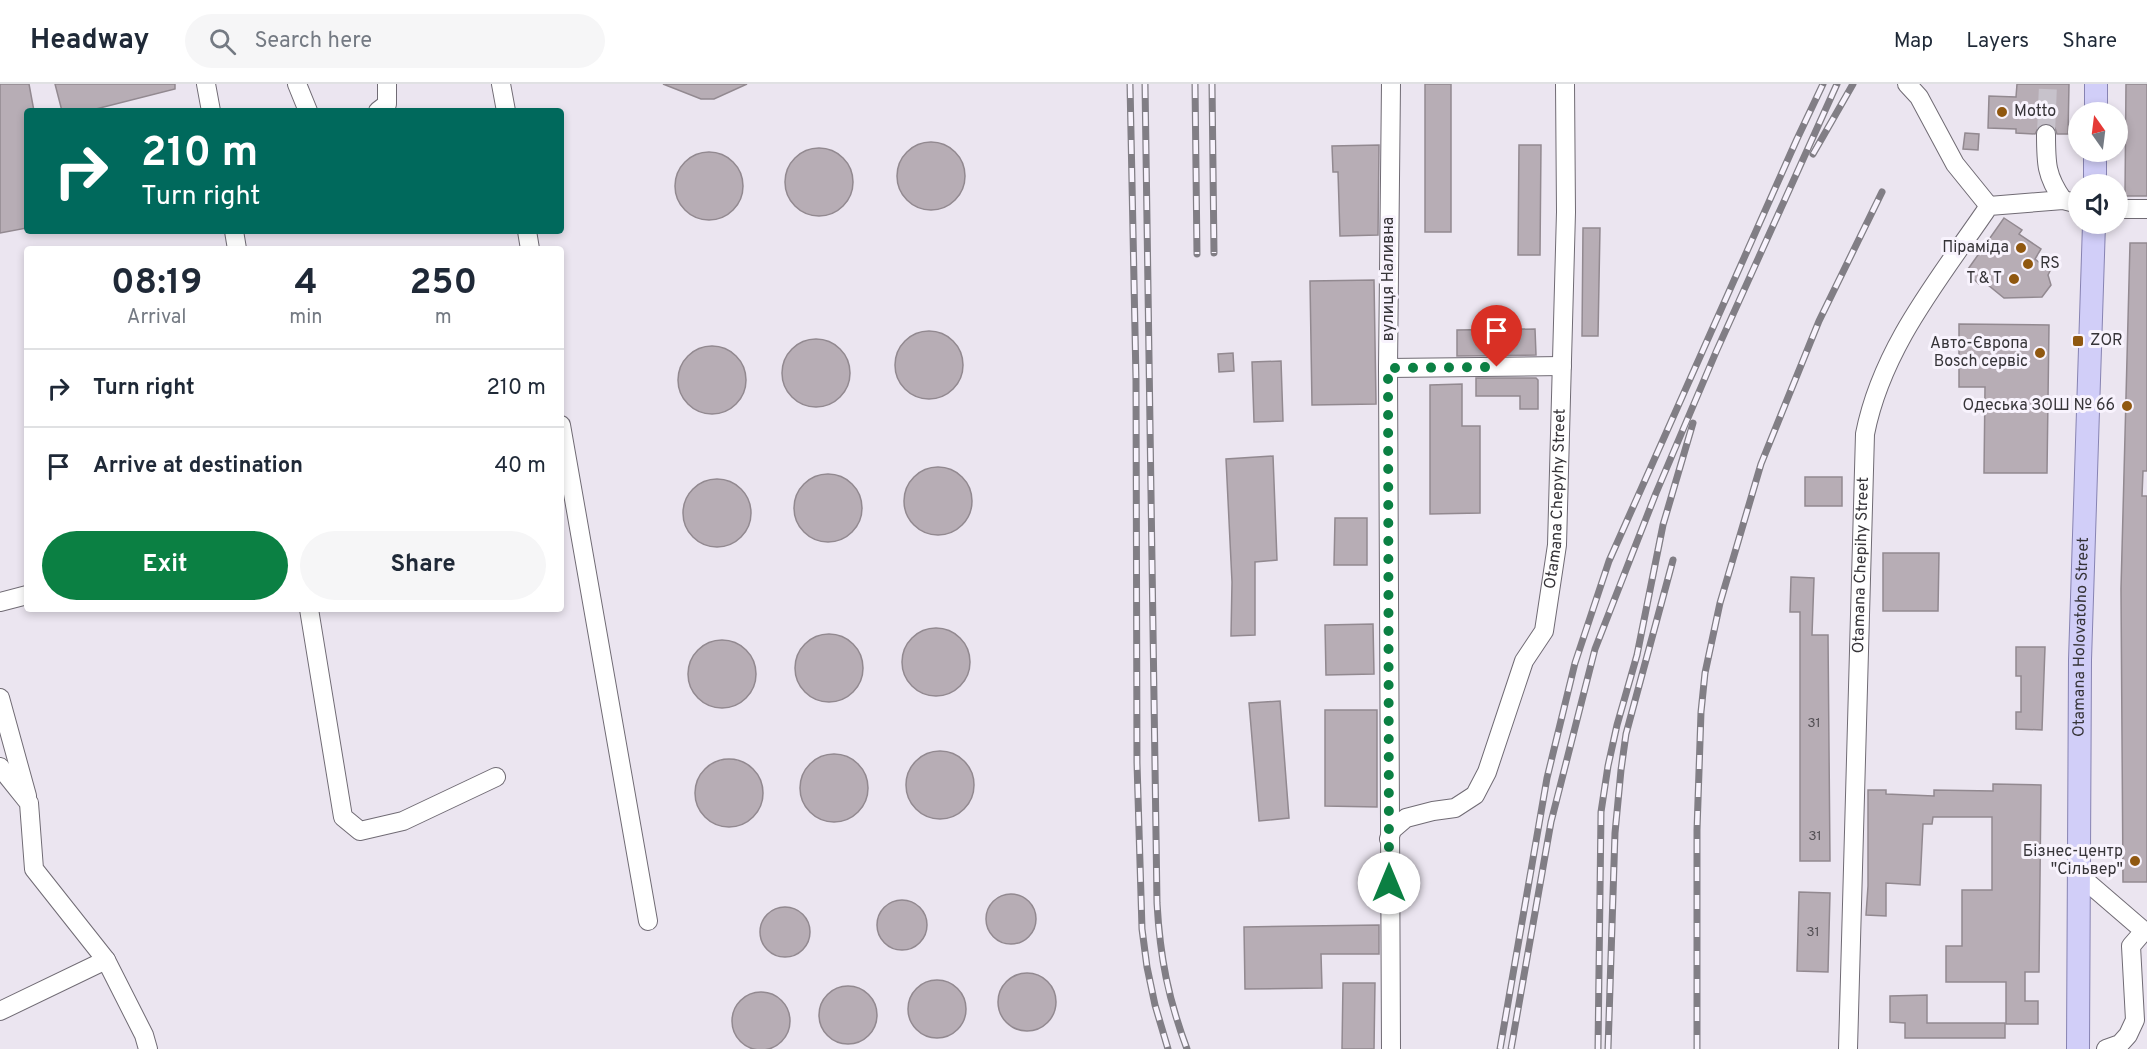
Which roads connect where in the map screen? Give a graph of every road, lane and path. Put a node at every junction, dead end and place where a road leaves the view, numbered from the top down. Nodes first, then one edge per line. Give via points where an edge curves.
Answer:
1 (206, 84) edge
2 (297, 84) edge
3 (387, 84) edge
4 (501, 84) edge
5 (1391, 84) edge
6 (1565, 84) edge
7 (1907, 84) edge
8 (2096, 84) edge
9 (2096, 102) edge
10 (210, 108) edge
11 (307, 108) edge
12 (382, 108) edge
13 (505, 108) edge
14 (2046, 134) tunnel mouth
15 (2068, 199) edge
16 (2068, 202) edge
17 (1989, 206) junction
18 (2128, 209) edge
19 (2147, 209) edge
20 (2094, 234) edge
21 (1562, 366) junction
22 (1388, 368) junction
23 (564, 442) edge
24 (24, 596) edge
25 (0, 602) edge
26 (309, 612) edge
27 (0, 698) edge
28 (0, 767) edge
29 (496, 777) dead end
30 (29, 803) junction
31 (1389, 841) junction
32 (2079, 876) junction
33 (648, 921) dead end
34 (106, 960) junction
35 (0, 1011) edge
36 (148, 1049) edge
37 (1391, 1049) edge
38 (1848, 1049) edge
39 (2078, 1049) edge
40 (2106, 1049) edge

1 - 10 street
2 - 11 street
3 - 12 street via 387,104
4 - 13 street
5 - 22 street, вулиця Наливна
6 - 21 street, Otamana Chepyhy Street
7 - 17 street via 1955,164
8 - 9 main road
14 - 15 street via 2046,165 2052,185
16 - 17 street
17 - 38 street, Otamana Chepihy Street via 1901,335 1880,382 1865,434
18 - 19 street
20 - 32 main road, Otamana Holovatoho Street via 2080,660
21 - 22 street
21 - 31 street, Otamana Chepyhy Street via 1557,546 1544,631 1524,661 1487,772 1475,795 1455,808 1406,818 1392,830
22 - 31 street, вулиця Наливна
23 - 33 street
24 - 25 street
26 - 29 street via 343,817 360,831 403,821
27 - 30 street
28 - 30 street
30 - 34 street via 34,869
31 - 37 street, вулиця Наливна
32 - 39 main road, Otamana Holovatoho Street
32 - 40 street via 2145,931 2131,946 2135,1020 2120,1044
34 - 35 street
34 - 36 street

